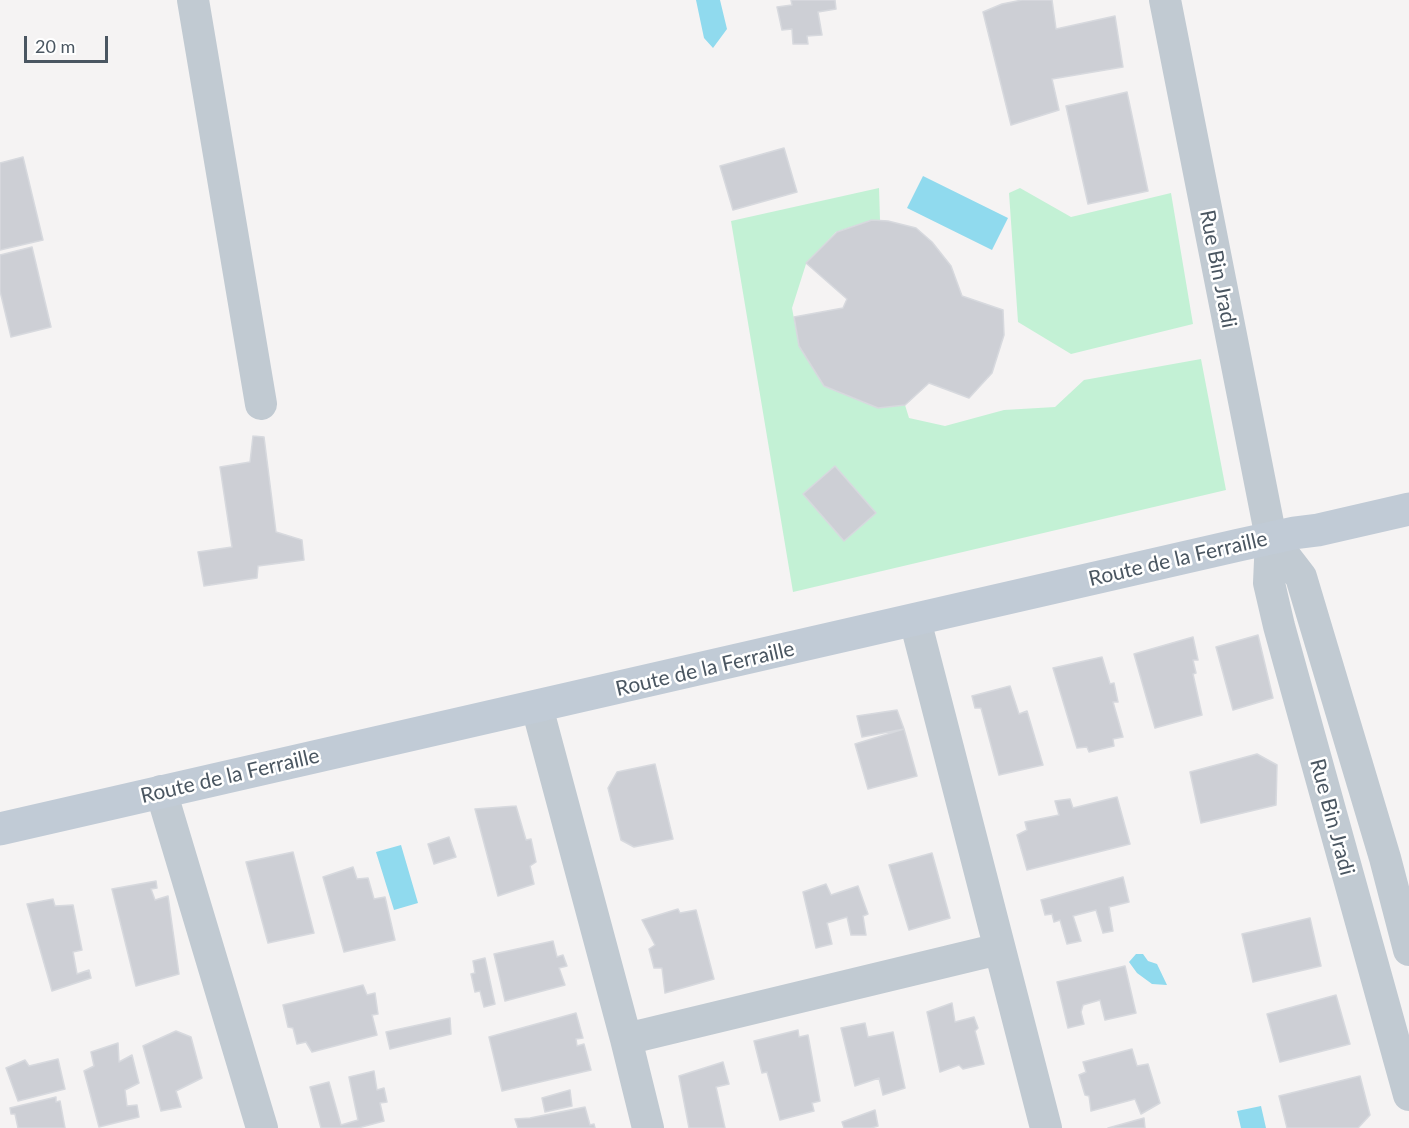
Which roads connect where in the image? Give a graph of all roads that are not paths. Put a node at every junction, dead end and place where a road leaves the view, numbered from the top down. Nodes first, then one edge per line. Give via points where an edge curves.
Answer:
1 (193, 0) edge
2 (1165, 0) edge
3 (261, 404) dead end
4 (1409, 509) edge
5 (1271, 538) junction
6 (915, 620) junction
7 (537, 707) junction
8 (161, 791) junction
9 (0, 829) edge
10 (1397, 855) edge
11 (999, 949) junction
12 (1409, 950) edge
13 (626, 1039) junction
14 (1409, 1095) edge
15 (262, 1128) edge
16 (648, 1128) edge
17 (1046, 1128) edge

1 - 3 street
2 - 5 street, Rue Bin Jradi
4 - 5 street, Route de la Ferraille
5 - 6 street, Route de la Ferraille
5 - 10 street, Rue Bin Jradi via 1301,577
5 - 14 street, Rue Bin Jradi via 1269,583 1279,626
6 - 7 street, Route de la Ferraille
6 - 11 street
7 - 8 street, Route de la Ferraille
7 - 13 street
8 - 9 street, Route de la Ferraille
8 - 15 street
10 - 12 street, Rue Bin Jradi
11 - 13 street
11 - 17 street
13 - 16 street

